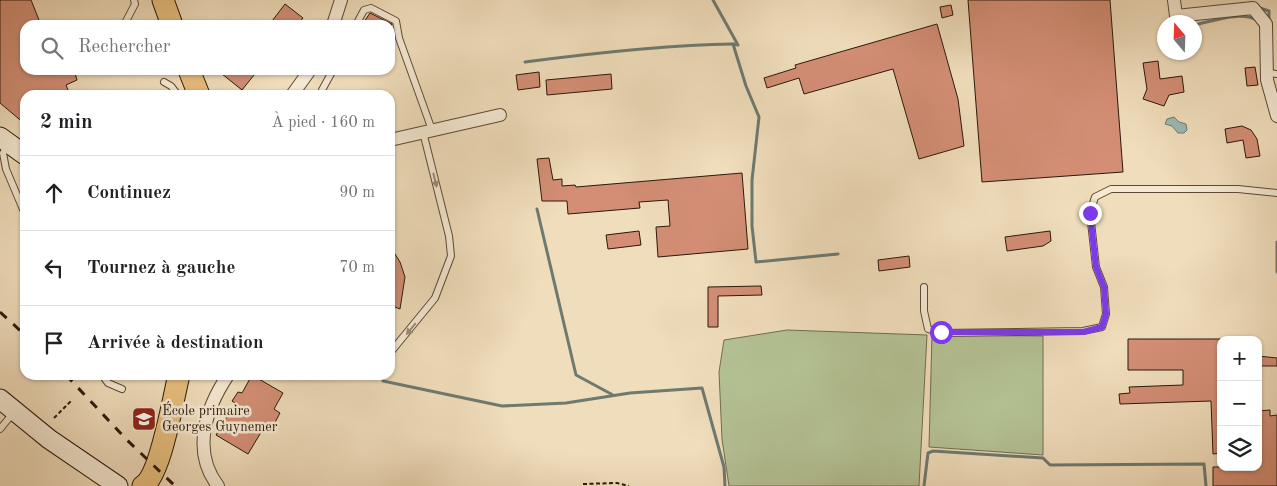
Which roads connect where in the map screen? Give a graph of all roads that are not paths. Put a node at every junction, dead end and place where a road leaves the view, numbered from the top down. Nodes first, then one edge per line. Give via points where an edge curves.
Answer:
1 (134, 0) edge
2 (153, 0) edge
3 (163, 0) edge
4 (341, 0) edge
5 (1174, 0) edge
6 (127, 20) edge
7 (159, 20) edge
8 (170, 20) edge
9 (335, 20) edge
10 (359, 20) edge
11 (1272, 74) edge
12 (191, 75) edge
13 (306, 75) edge
14 (330, 75) edge
15 (171, 76) edge
16 (174, 90) edge
17 (182, 90) edge
18 (197, 90) edge
19 (295, 90) edge
20 (322, 90) edge
21 (500, 115) dead end
22 (1277, 116) edge
23 (427, 131) junction
24 (395, 139) edge
25 (3, 146) edge
26 (20, 153) edge
27 (20, 161) edge
28 (1277, 193) edge
29 (20, 202) edge
30 (924, 287) dead end
31 (395, 347) edge
32 (106, 380) edge
33 (186, 380) edge
34 (186, 380) edge
35 (225, 380) edge
36 (122, 388) dead end
37 (4, 414) edge
38 (98, 486) edge
39 (118, 486) edge
40 (144, 486) edge
41 (163, 486) edge
42 (218, 486) edge

1 - 6 lane
2 - 7 main road
3 - 8 main road
4 - 9 street
5 - 11 street via 1176,16 1253,8 1266,24
10 - 23 lane via 364,10 371,8 396,20 399,38 423,105
11 - 22 street
12 - 18 main road
13 - 19 street
14 - 20 lane
15 - 16 lane
15 - 17 main road
21 - 23 street
23 - 24 street
23 -> 31 lane via 449,236 450,256 435,298
25 - 26 main road
25 - 27 main road
25 - 29 lane via 6,169
28 - 30 lane via 1238,189 1112,189 1095,198 1090,213 1096,267 1104,287 1106,314 1102,327 1083,332 941,332 928,329
32 - 36 lane
33 - 40 main road via 158,463
34 - 41 main road
35 - 42 street via 212,403 203,444 207,468
37 - 38 main road via 52,454
37 - 39 main road via 49,439

